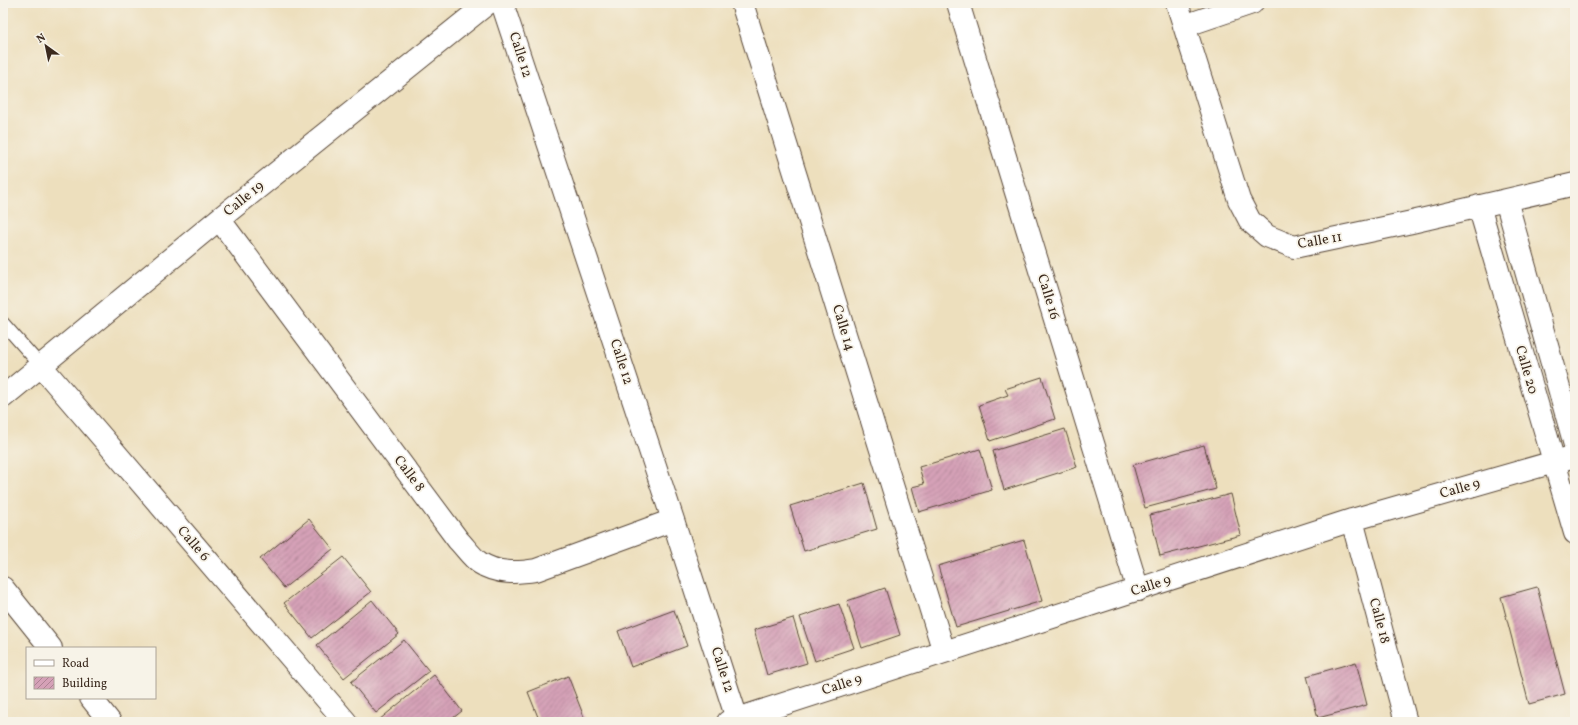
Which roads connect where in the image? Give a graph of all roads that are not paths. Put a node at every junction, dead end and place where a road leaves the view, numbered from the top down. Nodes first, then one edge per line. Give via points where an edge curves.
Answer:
1 (488, 3) edge
2 (502, 3) edge
3 (742, 3) edge
4 (958, 3) edge
5 (1176, 3) edge
6 (1252, 3) edge
7 (1184, 26) junction
8 (1575, 184) edge
9 (1506, 200) junction
10 (1479, 206) junction
11 (219, 219) junction
12 (3, 323) edge
13 (41, 366) junction
14 (3, 397) edge
15 (1575, 445) edge
16 (1575, 456) edge
17 (1553, 462) junction
18 (673, 520) junction
19 (1352, 520) junction
20 (1575, 534) edge
21 (3, 588) edge
22 (1138, 590) junction
23 (50, 647) edge
24 (944, 652) junction
25 (92, 699) edge
26 (735, 721) edge
27 (110, 722) edge
28 (346, 722) edge
29 (1406, 722) edge

1 - 11 street, Calle 19
2 - 18 street, Calle 12
3 - 24 street, Calle 14
4 - 22 street, Calle 16
5 - 7 street, Calle 11
6 - 7 street
7 - 10 street, Calle 11 via 1238,200 1250,221 1267,236 1294,247
8 - 9 street, Calle 11
9 - 10 street, Calle 11
9 - 15 street, Calle 20
10 - 17 street, Calle 20
11 - 13 street, Calle 19
11 - 18 street, Calle 8 via 458,540 479,562 492,569 516,573 536,570
12 - 13 lane
13 - 14 street, Calle 19
13 - 28 street, Calle 6
16 - 17 street, Calle 9
17 - 19 street, Calle 9
17 - 20 street, Calle 20
18 - 26 street, Calle 12
19 - 22 street, Calle 9
19 - 29 street, Calle 18
21 - 23 street
22 - 24 street, Calle 9
24 - 26 street, Calle 9
25 - 27 street

